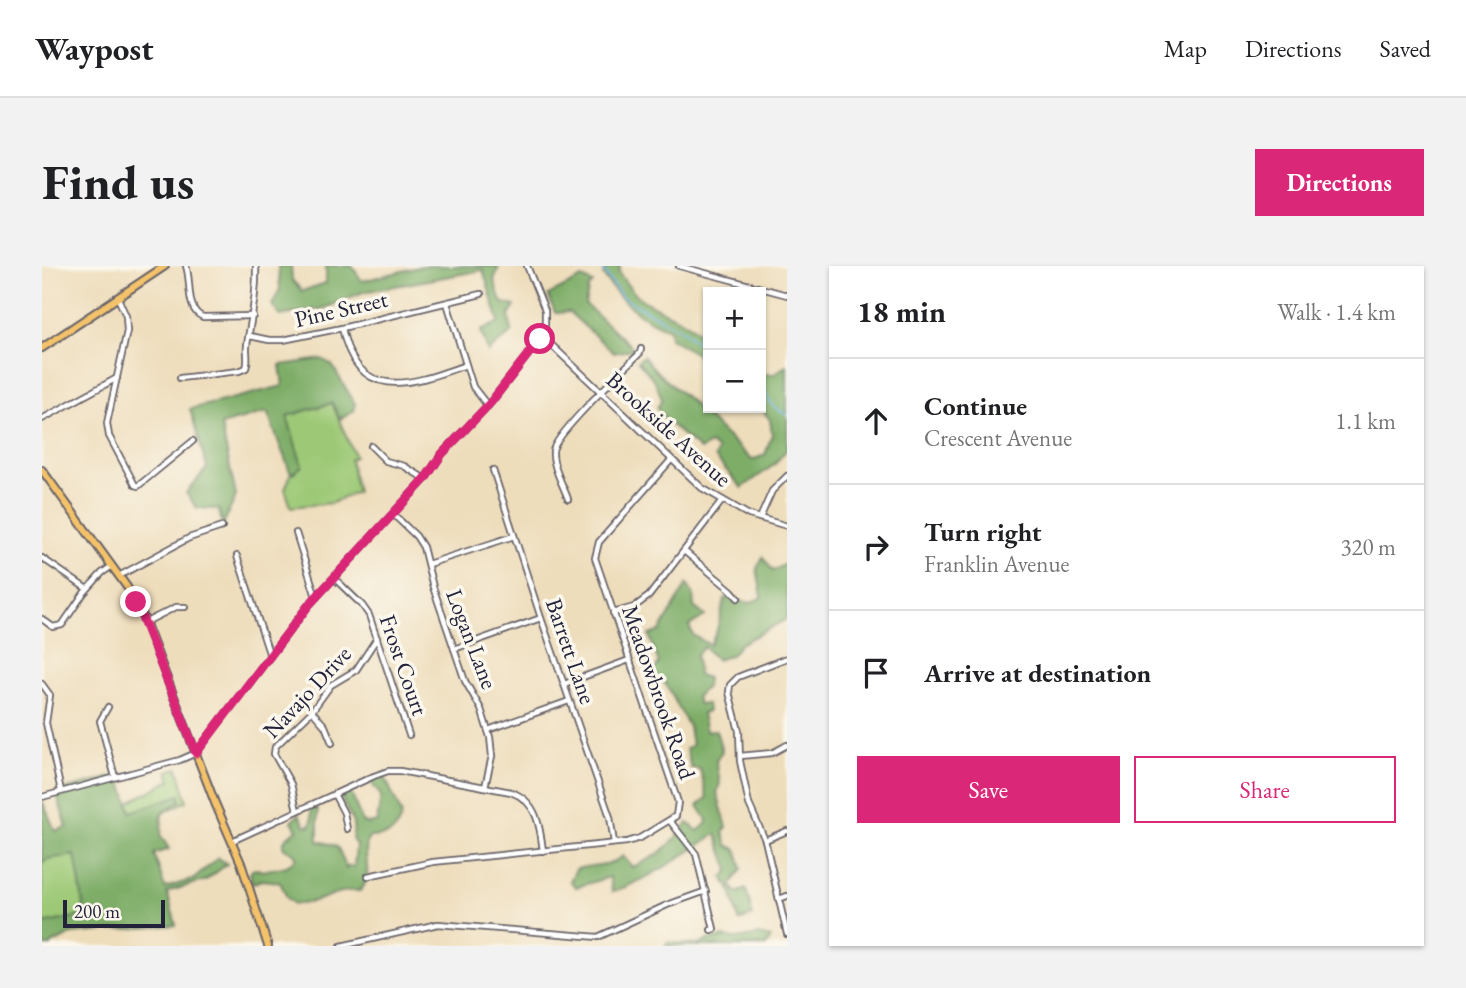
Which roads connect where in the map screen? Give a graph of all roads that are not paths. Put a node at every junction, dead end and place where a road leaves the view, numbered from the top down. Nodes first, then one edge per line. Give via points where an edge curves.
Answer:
1 (186, 266) edge
2 (256, 266) edge
3 (527, 266) edge
4 (679, 266) edge
5 (162, 267) edge
6 (481, 294) dead end
7 (787, 295) edge
8 (118, 298) junction
9 (447, 303) junction
10 (253, 316) junction
11 (342, 328) junction
12 (250, 335) junction
13 (542, 337) junction
14 (42, 348) edge
15 (642, 349) dead end
16 (466, 365) junction
17 (180, 377) dead end
18 (117, 378) junction
19 (601, 393) junction
20 (488, 406) junction
21 (42, 419) edge
22 (193, 441) dead end
23 (371, 446) dead end
24 (671, 460) junction
25 (42, 470) edge
26 (492, 470) dead end
27 (787, 476) edge
28 (425, 479) junction
29 (568, 499) dead end
30 (722, 501) junction
31 (393, 514) junction
32 (760, 518) junction
33 (787, 526) edge
34 (222, 527) dead end
35 (296, 533) dead end
36 (514, 536) junction
37 (684, 551) junction
38 (237, 556) dead end
39 (42, 558) edge
40 (428, 564) junction
41 (112, 566) junction
42 (119, 576) junction
43 (334, 578) junction
44 (87, 589) junction
45 (316, 597) junction
46 (738, 598) dead end
47 (186, 607) dead end
48 (613, 614) junction
49 (541, 618) junction
50 (42, 619) edge
51 (146, 622) junction
52 (377, 638) junction
53 (454, 649) junction
54 (270, 656) junction
55 (787, 658) edge
56 (629, 660) junction
57 (42, 684) edge
58 (564, 684) junction
59 (570, 701) junction
60 (108, 707) dead end
61 (312, 711) junction
62 (488, 730) junction
63 (409, 735) dead end
64 (332, 743) dead end
65 (787, 746) edge
66 (196, 753) junction
67 (740, 756) junction
68 (115, 777) junction
69 (485, 787) junction
70 (61, 792) junction
71 (334, 794) junction
72 (42, 797) edge
73 (297, 811) junction
74 (670, 821) junction
75 (347, 829) dead end
76 (787, 831) edge
77 (765, 840) junction
78 (232, 841) junction
79 (614, 843) junction
80 (543, 851) junction
81 (368, 876) dead end
82 (706, 891) junction
83 (787, 896) edge
84 (779, 899) junction
85 (711, 930) dead end
86 (787, 934) edge
87 (268, 946) edge
88 (341, 946) edge

1 - 10 street via 197,314
2 - 10 street
3 - 13 street via 545,310
4 - 7 street
5 - 8 main road
6 - 9 street, Pine Street
8 - 14 main road
8 - 18 street via 128,326
9 - 11 street, Pine Street
9 - 16 street
10 - 12 street
11 - 12 street, Pine Street via 276,341
11 - 16 street via 354,361 381,381 410,383
12 - 17 street via 244,370
13 - 19 street, Brookside Avenue
13 - 20 street
15 - 19 street
16 - 20 street via 477,394
18 - 21 street
18 - 22 street via 107,432 136,486
19 - 24 street, Brookside Avenue
19 - 29 street via 554,446 553,458
20 - 28 street
23 - 28 street via 386,461
24 - 30 street, Brookside Avenue
24 - 48 street, Meadowbrook Road via 597,544 595,563
25 - 41 main road
26 - 36 street, Barrett Lane
27 - 32 street via 772,491
28 - 31 street
30 - 32 street, Brookside Avenue
30 - 37 street
31 - 40 street, Logan Lane via 416,536
31 - 43 street
32 - 33 street, Brookside Avenue
34 - 42 street via 189,538
35 - 45 street
36 - 40 street
36 - 49 street, Barrett Lane
37 - 46 street
37 - 48 street via 645,600
38 - 54 street
39 - 44 street
40 - 53 street, Logan Lane
41 - 42 main road
41 - 44 street
42 - 51 main road
43 - 45 street
43 - 52 street, Frost Court via 366,609
44 - 50 street via 62,625 53,627
45 - 54 street
47 - 51 street via 176,607
48 - 56 street, Meadowbrook Road
49 - 53 street
49 - 58 street, Barrett Lane
51 - 66 main road
52 - 61 street, Navajo Drive via 355,670 331,685
52 - 63 street, Frost Court
53 - 62 street, Logan Lane
54 - 66 street
55 - 67 street via 738,677 730,685
56 - 58 street
56 - 74 street, Meadowbrook Road via 678,802 678,813
57 - 70 street via 50,695 46,723
58 - 59 street, Barrett Lane
59 - 62 street
59 - 79 street, Barrett Lane via 610,817
60 - 68 street via 100,721
61 - 64 street
61 - 73 street, Navajo Drive via 274,750
62 - 69 street, Logan Lane via 492,749
65 - 67 street via 772,753
66 - 68 street
66 - 78 main road
67 - 77 street via 749,804
68 - 70 street
69 - 71 street via 393,771
69 - 80 street via 516,793 530,804
70 - 72 street
71 - 73 street
71 - 75 street
73 - 78 street
74 - 79 street via 640,838
74 - 82 street via 696,854
76 - 77 street
77 - 84 street
78 - 87 main road
79 - 80 street
80 - 81 street via 433,862
82 - 85 street
82 - 88 street via 598,937 438,925
83 - 84 street
84 - 86 street

